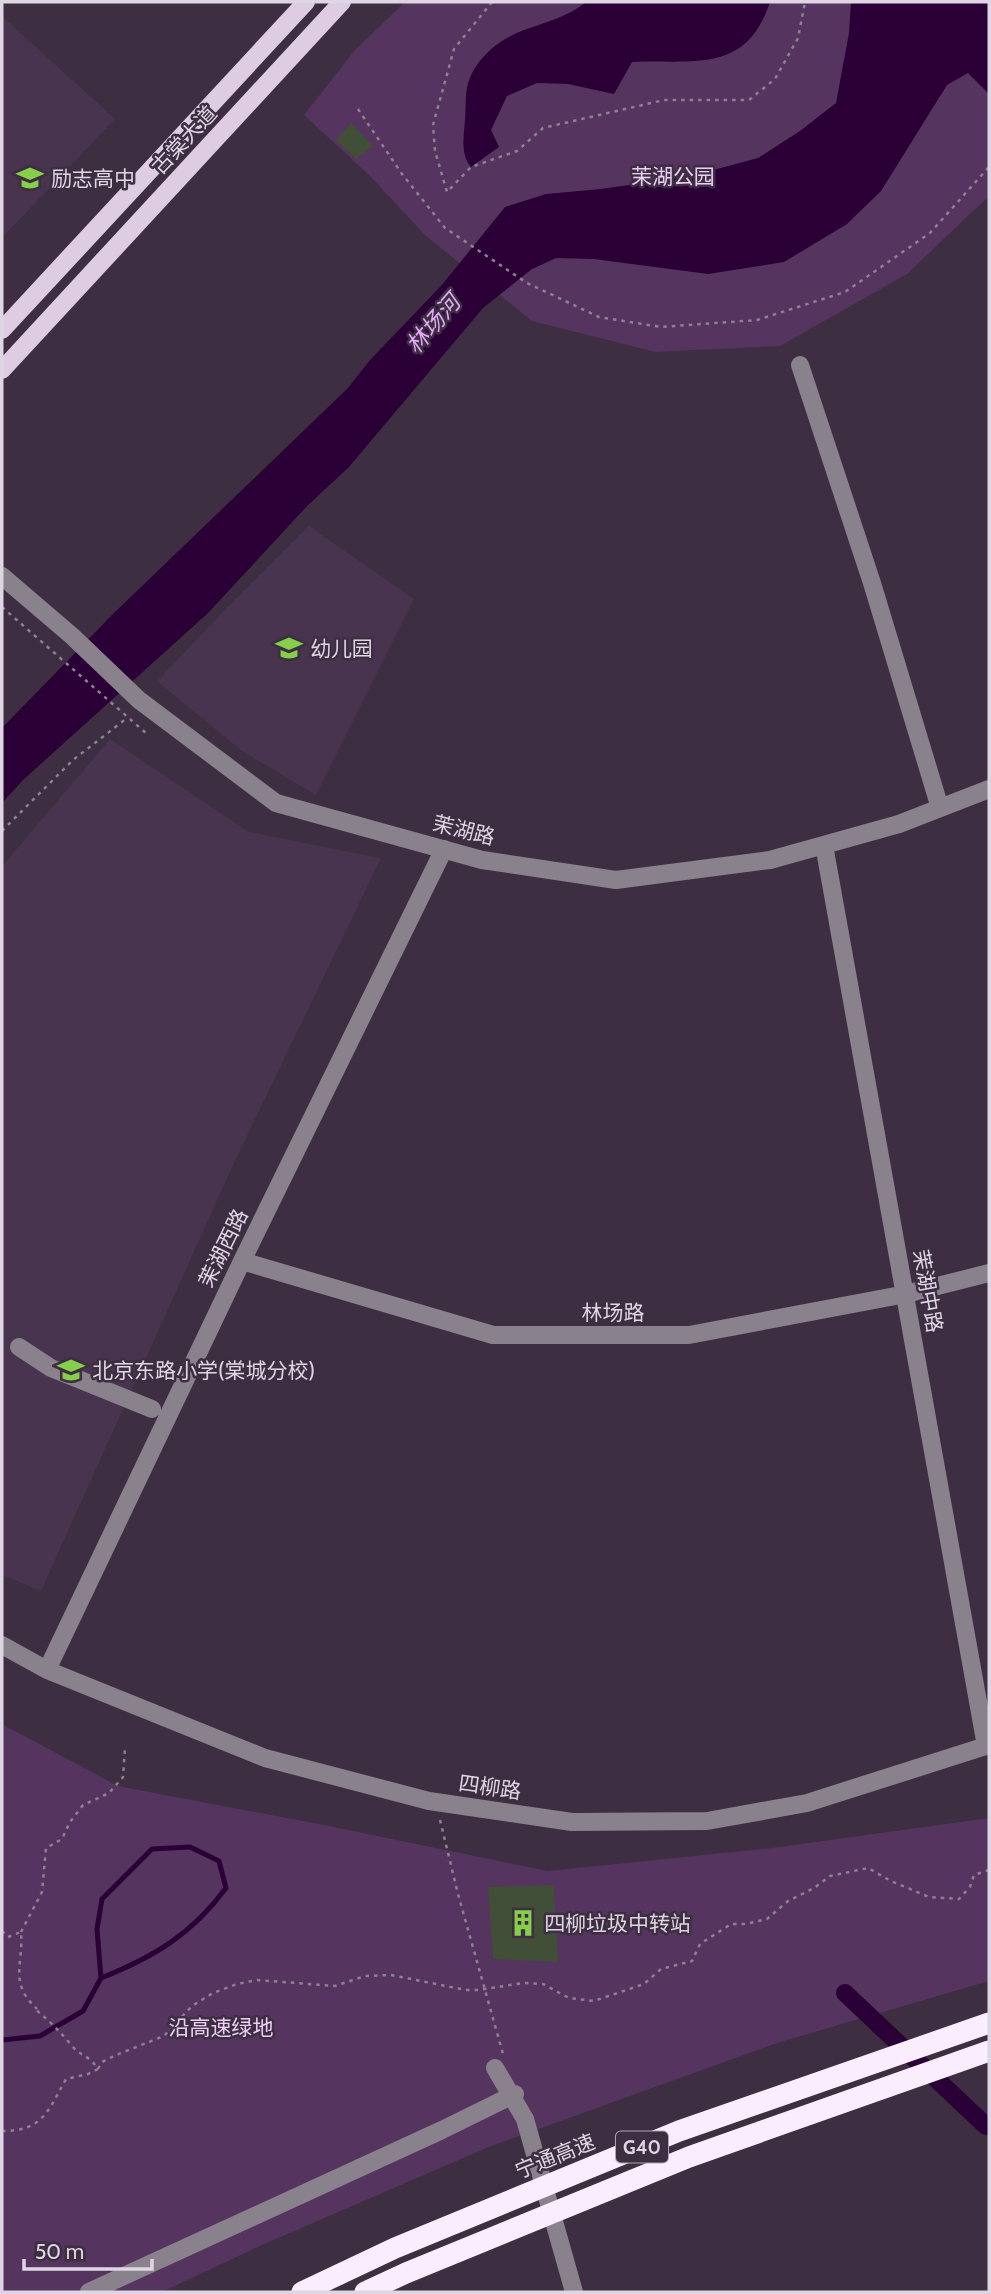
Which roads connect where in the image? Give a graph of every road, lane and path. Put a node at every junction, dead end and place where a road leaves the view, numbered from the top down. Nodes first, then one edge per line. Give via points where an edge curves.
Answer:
1 (306, 2) edge
2 (342, 2) edge
3 (492, 2) edge
4 (805, 2) edge
5 (358, 109) dead end
6 (989, 167) edge
7 (2, 330) edge
8 (800, 365) dead end
9 (2, 370) edge
10 (2, 576) edge
11 (2, 607) edge
12 (127, 718) junction
13 (147, 734) dead end
14 (989, 789) edge
15 (940, 808) junction
16 (2, 831) edge
17 (824, 845) junction
18 (444, 849) junction
19 (242, 1261) junction
20 (989, 1273) edge
21 (906, 1294) junction
22 (19, 1347) dead end
23 (152, 1409) dead end
24 (2, 1645) edge
25 (47, 1670) junction
26 (988, 1745) edge
27 (125, 1747) dead end
28 (438, 1803) junction
29 (989, 1870) edge
30 (2, 1931) edge
31 (21, 1931) junction
32 (36, 2010) dead end
33 (44, 2016) junction
34 (989, 2023) edge
35 (989, 2051) edge
36 (499, 2061) joint
37 (98, 2069) junction
38 (515, 2094) dead end
39 (2, 2132) edge
40 (544, 2187) junction
41 (552, 2213) junction
42 (89, 2292) edge
43 (302, 2292) edge
44 (365, 2292) edge
45 (575, 2292) edge

1 - 7 main road, 古棠大道
2 - 9 main road, 古棠大道
3 - 4 path via 454,49 433,125 447,192 471,167 517,151 543,128 664,100 749,100 775,79 798,38
5 - 6 path via 445,228 527,283 599,317 660,327 757,320 845,292 930,233
8 - 15 street
10 - 18 street, 茉湖路 via 139,700 276,803
11 - 12 path
12 - 13 path
12 - 16 path via 74,760
14 - 15 street, 茉湖路
15 - 17 street, 茉湖路
17 - 18 street, 茉湖路 via 771,860 616,880 482,860
17 - 21 street, 茉湖中路
18 - 19 street, 茉湖西路
19 - 21 street, 林场路 via 493,1335 689,1335
19 - 25 street, 茉湖西路
20 - 21 street, 林场路
21 - 26 street, 茉湖中路
22 - 23 street via 51,1368
24 - 25 street, 四柳路
25 - 28 street, 四柳路 via 265,1758
26 - 28 street, 四柳路 via 807,1803 707,1821 572,1822
27 - 31 path via 123,1777 109,1793 83,1805 62,1839 46,1848 42,1892
28 - 36 path
29 - 37 path via 974,1875 959,1899 929,1897 869,1868 830,1876 767,1919 731,1924 700,1944 692,1961 661,1969 644,1984 594,2001 569,1998 543,1984 466,1990 391,1975 365,1976 335,1986 274,1980 237,1984 192,2006 164,2036 116,2054
30 - 31 path via 8,1937
31 - 33 path via 18,1978 22,1993
32 - 33 path
33 - 37 path
34 - 40 highway, 宁通高速 / G40 via 680,2132
35 - 41 highway, G40 via 689,2157
36 - 40 street via 525,2119
37 - 39 path via 66,2079 38,2124
38 - 42 street
40 - 41 street
40 - 43 highway, 宁通高速 / G40
41 - 44 highway, G40
41 - 45 street

